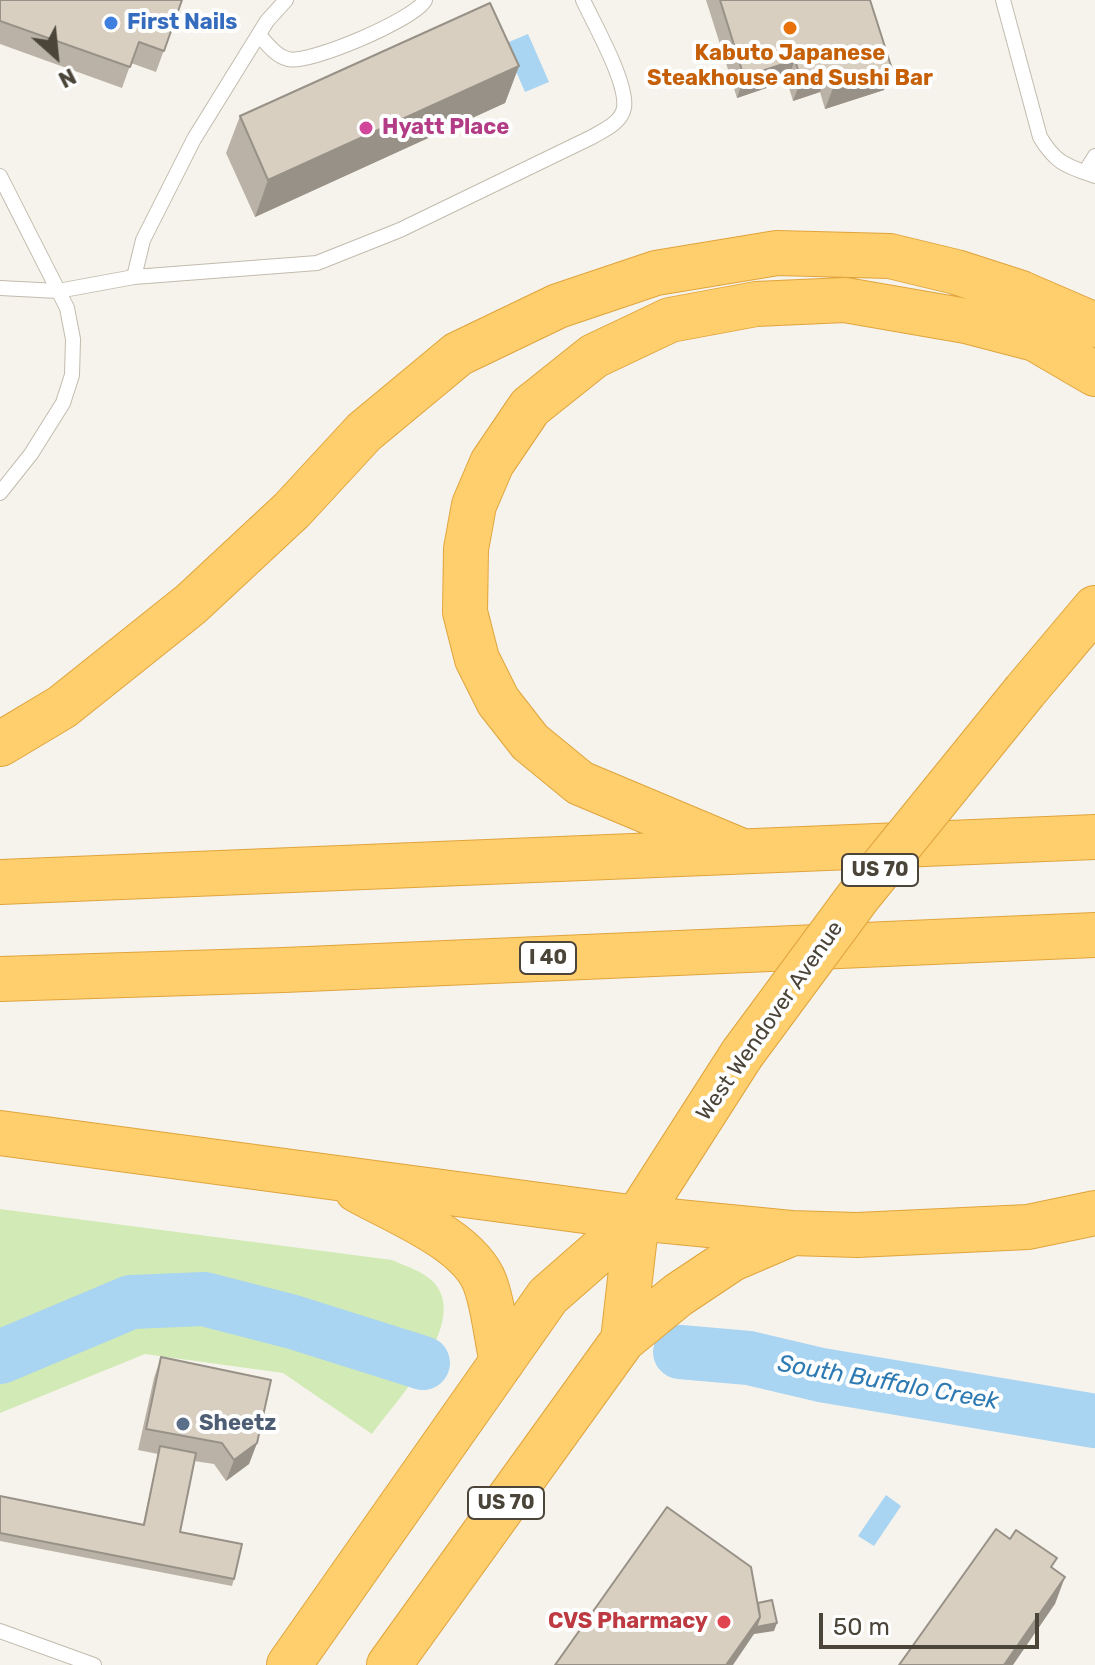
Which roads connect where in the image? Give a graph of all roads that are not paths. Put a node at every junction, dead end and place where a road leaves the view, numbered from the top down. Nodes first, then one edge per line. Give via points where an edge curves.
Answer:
1 (286, 0) edge
2 (425, 0) edge
3 (583, 0) edge
4 (1003, 0) edge
5 (259, 35) junction
6 (1095, 156) edge
7 (1090, 174) edge
8 (0, 176) edge
9 (134, 277) junction
10 (0, 288) edge
11 (58, 291) junction
12 (1095, 325) edge
13 (1095, 374) edge
14 (0, 493) edge
15 (1095, 608) edge
16 (0, 744) edge
17 (1095, 837) edge
18 (742, 851) junction
19 (0, 882) edge
20 (1095, 935) edge
21 (0, 979) edge
22 (0, 1133) edge
23 (334, 1177) junction
24 (1095, 1213) edge
25 (637, 1218) junction
26 (791, 1233) junction
27 (623, 1340) junction
28 (502, 1362) junction
29 (0, 1631) edge
30 (94, 1665) edge
31 (289, 1665) edge
32 (389, 1665) edge

1 - 5 lane
2 - 5 lane via 410,15 372,34 301,61 285,59
3 - 9 lane via 620,80 624,108 614,125 400,230 317,263
4 - 7 lane via 1040,137 1050,155
5 - 9 lane via 194,139 143,240
6 - 7 lane
8 - 11 lane
9 - 11 lane
10 - 11 lane
11 - 14 lane via 73,339 72,375 63,403
12 - 16 highway via 1021,293 890,256 777,253 656,273 558,306 458,354 364,432 292,510 191,604 62,707
13 - 18 highway via 1035,339 951,318 845,300 756,304 670,320 594,356 530,407 492,463 474,505 466,549 465,612 477,659 498,701 530,742 580,783
15 - 25 highway, West Wendover Avenue / US 70, bridge via 858,897 742,1054
17 - 18 highway
18 - 19 highway
20 - 21 highway, I 40
22 - 23 highway
23 - 25 highway
23 - 28 highway via 468,1254 485,1282
24 - 26 highway via 1028,1227
25 - 26 highway
25 - 27 highway, West Wendover Avenue / US 70
25 - 28 highway, West Wendover Avenue / US 70 via 548,1296
26 - 27 highway via 732,1259
27 - 32 highway, West Wendover Avenue / US 70
28 - 31 highway, West Wendover Avenue / US 70
29 - 30 lane

